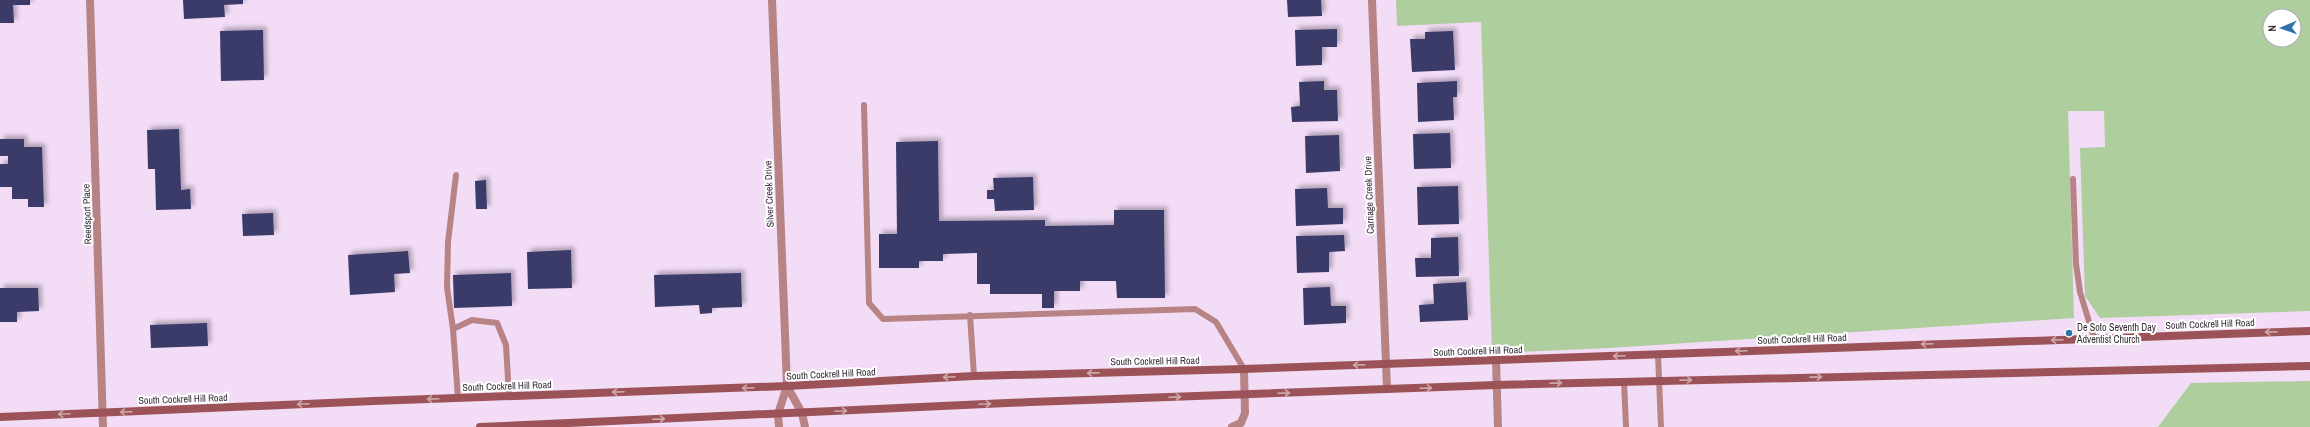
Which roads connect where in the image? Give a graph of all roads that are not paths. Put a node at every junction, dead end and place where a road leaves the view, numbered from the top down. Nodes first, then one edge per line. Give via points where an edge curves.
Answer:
1 (90, 0) edge
2 (772, 0) edge
3 (1372, 0) edge
4 (864, 105) dead end
5 (456, 175) dead end
6 (2073, 179) dead end
7 (970, 315) junction
8 (453, 329) junction
9 (2310, 331) edge
10 (2094, 338) junction
11 (1658, 354) junction
12 (1496, 360) junction
13 (1386, 364) junction
14 (2310, 366) edge
15 (1244, 369) junction
16 (974, 376) junction
17 (1659, 380) junction
18 (1624, 381) junction
19 (1496, 385) junction
20 (787, 386) junction
21 (1387, 389) junction
22 (1245, 394) junction
23 (509, 396) junction
24 (458, 398) junction
25 (103, 413) junction
26 (802, 413) junction
27 (778, 414) junction
28 (0, 417) edge
29 (103, 427) edge
30 (480, 427) edge
31 (778, 427) edge
32 (805, 427) edge
33 (1232, 427) edge
34 (1498, 427) edge
35 (1626, 427) edge
36 (1661, 427) edge

1 - 25 street, Reedsport Place
2 - 20 street, Silver Creek Drive
3 - 13 street, Carriage Creek Drive
4 - 7 lane via 869,303 883,319
5 - 8 lane via 448,242 447,287
6 - 10 lane via 2078,278
7 - 15 lane via 1195,309 1216,322
7 - 16 lane
8 - 23 lane via 472,320 497,323 506,345
8 - 24 lane
9 -> 10 main road, South Cockrell Hill Road
10 -> 11 main road, South Cockrell Hill Road
11 -> 12 main road, South Cockrell Hill Road
11 - 17 lane
12 - 13 main road, South Cockrell Hill Road
12 - 19 street
13 -> 15 main road, South Cockrell Hill Road
13 - 21 street, Carriage Creek Drive
17 -> 14 main road
15 -> 16 main road, South Cockrell Hill Road
15 - 22 street
16 -> 20 main road, South Cockrell Hill Road
17 - 18 main road
17 - 36 lane
19 -> 18 main road
18 - 35 lane
21 -> 19 main road
19 - 34 street
20 -> 23 main road, South Cockrell Hill Road
20 - 26 street, Silver Creek Drive
20 - 27 street, Silver Creek Drive
22 -> 21 main road
26 -> 22 main road
22 - 33 street via 1245,413 1241,424
23 - 24 main road, South Cockrell Hill Road
24 -> 25 main road, South Cockrell Hill Road
25 -> 28 main road, South Cockrell Hill Road
25 - 29 street, Reedsport Place
26 - 27 main road
26 - 32 street, Silver Creek Drive
30 -> 27 main road
27 - 31 street, Silver Creek Drive

